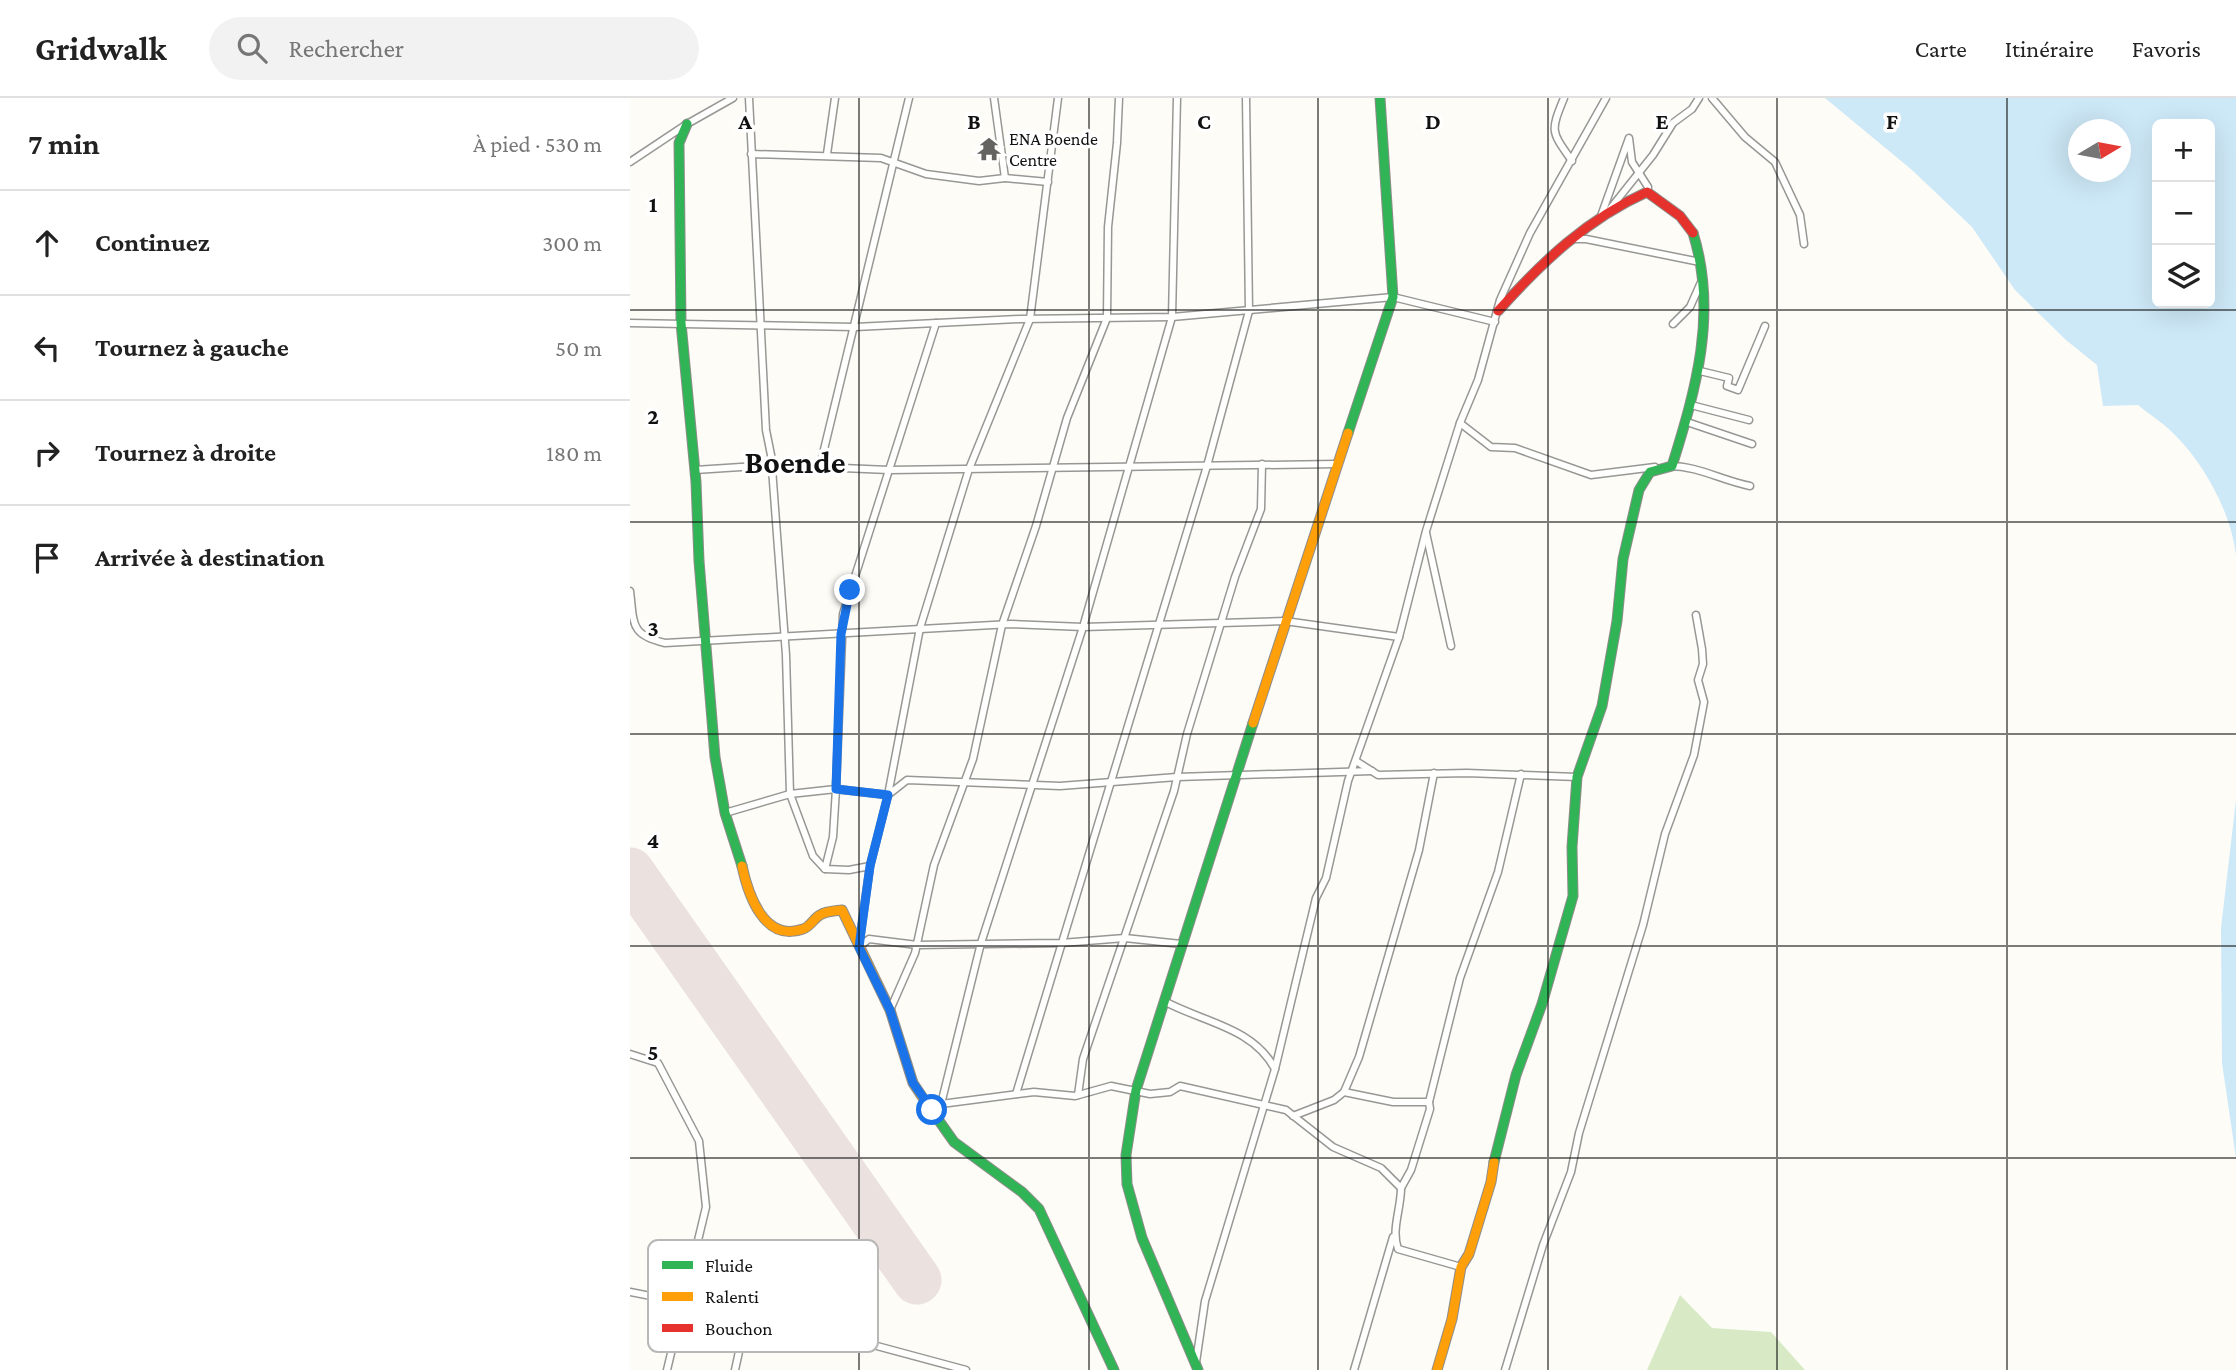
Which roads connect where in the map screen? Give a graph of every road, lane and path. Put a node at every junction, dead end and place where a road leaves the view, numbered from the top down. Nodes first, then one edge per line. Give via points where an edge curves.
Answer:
1 (733, 98) edge
2 (749, 98) edge
3 (835, 98) edge
4 (909, 98) edge
5 (993, 98) edge
6 (1058, 98) edge
7 (1119, 98) edge
8 (1177, 98) edge
9 (1246, 98) edge
10 (1380, 98) edge
11 (1564, 98) edge
12 (1606, 98) edge
13 (1699, 98) edge
14 (1712, 98) edge
15 (687, 124) junction
16 (751, 154) junction
17 (827, 154) junction
18 (894, 161) junction
19 (1572, 161) junction
20 (630, 162) edge
21 (1637, 172) junction
22 (1005, 178) junction
23 (1048, 182) junction
24 (1647, 191) junction
25 (1604, 216) junction
26 (1571, 239) junction
27 (1804, 244) dead end
28 (1700, 262) junction
29 (1703, 277) junction
30 (1393, 297) junction
31 (1249, 311) junction
32 (1498, 311) junction
33 (1172, 317) junction
34 (1107, 318) junction
35 (1030, 319) junction
36 (1495, 322) junction
37 (630, 323) edge
38 (681, 323) junction
39 (936, 323) junction
40 (761, 324) junction
41 (1673, 324) dead end
42 (1765, 326) dead end
43 (855, 327) junction
44 (1700, 371) junction
45 (1691, 405) junction
46 (1749, 421) dead end
47 (1687, 422) junction
48 (1460, 423) junction
49 (1752, 444) dead end
50 (1262, 464) junction
51 (1338, 464) junction
52 (772, 465) junction
53 (820, 466) junction
54 (1129, 466) junction
55 (1207, 466) junction
56 (1672, 466) junction
57 (1054, 468) junction
58 (969, 469) junction
59 (695, 470) junction
60 (889, 470) junction
61 (1750, 486) dead end
62 (1426, 531) junction
63 (630, 591) edge
64 (1696, 615) dead end
65 (1285, 621) junction
66 (1224, 622) junction
67 (1002, 625) junction
68 (1158, 625) junction
69 (1083, 627) junction
70 (920, 628) junction
71 (841, 634) junction
72 (784, 636) junction
73 (1399, 637) junction
74 (705, 643) junction
75 (1451, 646) dead end
76 (1356, 761) junction
77 (1372, 771) junction
78 (1351, 773) junction
79 (1434, 773) junction
80 (1239, 774) junction
81 (1521, 774) junction
82 (1177, 776) junction
83 (1577, 777) junction
84 (1111, 782) junction
85 (966, 783) junction
86 (1032, 785) junction
87 (836, 789) junction
88 (790, 794) junction
89 (888, 795) junction
90 (725, 813) junction
91 (870, 866) junction
92 (825, 869) junction
93 (1125, 938) junction
94 (981, 943) junction
95 (1061, 943) junction
96 (1181, 944) junction
97 (917, 945) junction
98 (859, 947) junction
99 (1164, 1001) junction
100 (890, 1010) junction
101 (630, 1054) edge
102 (1275, 1069) junction
103 (1136, 1090) junction
104 (1344, 1092) junction
105 (1016, 1094) junction
106 (1078, 1095) junction
107 (1429, 1102) junction
108 (1265, 1103) junction
109 (937, 1107) junction
110 (1293, 1116) junction
111 (1401, 1188) junction
112 (1393, 1237) junction
113 (699, 1240) edge
114 (1461, 1267) junction
115 (630, 1292) edge
116 (648, 1295) edge
117 (878, 1346) edge
118 (672, 1352) edge
119 (739, 1352) edge
120 (1197, 1367) edge
121 (667, 1370) edge
122 (735, 1370) edge
123 (966, 1370) edge
124 (1114, 1370) edge
125 (1354, 1370) edge
126 (1437, 1370) edge
127 (1504, 1370) edge

1 - 15 street
2 - 16 street
3 - 17 street
4 - 18 street
5 - 22 street
6 - 23 street
7 - 34 street via 1108,227
8 - 33 street
9 - 31 street
10 - 30 street
11 - 19 street via 1553,125
12 - 19 street
13 - 21 street via 1673,123
14 - 27 street via 1745,137 1775,162 1800,215
15 - 20 street
15 - 38 street via 680,143
16 - 17 street
16 - 40 street
17 - 18 street
18 - 22 street via 926,173 979,181
18 - 43 street
19 - 32 street via 1530,233
21 - 24 street
21 - 25 street
21 - 25 street via 1629,138
22 - 23 street
23 - 35 street
24 - 25 street
24 - 28 street via 1690,226
25 - 26 street
26 - 28 street
26 - 32 street via 1526,278
28 - 29 street
29 - 41 street via 1690,307
29 - 44 street via 1705,335
30 - 31 street
30 - 36 street
30 - 51 street
31 - 33 street
31 - 55 street
32 - 36 street
33 - 34 street
33 - 54 street
34 - 35 street
34 - 57 street via 1071,407
35 - 39 street
35 - 58 street
36 - 48 street
37 - 38 street
38 - 40 street
38 - 59 street
39 - 43 street
39 - 60 street
40 - 43 street
40 - 52 street
42 - 44 street via 1738,390 1727,386 1729,378
43 - 53 street
44 - 45 street
45 - 46 street
45 - 47 street
47 - 49 street
47 - 56 street
48 - 56 street via 1490,447 1515,448 1591,475
48 - 62 street
50 - 51 street
50 - 55 street
50 - 66 street via 1261,509 1235,577
51 - 65 street
52 - 53 street
52 - 59 street
52 - 72 street
53 - 60 street
54 - 55 street
54 - 57 street
54 - 69 street
55 - 68 street
56 - 61 street via 1696,467 1719,480
56 - 83 street via 1650,472 1639,490 1623,559 1602,706
57 - 58 street
57 - 67 street
58 - 60 street
58 - 70 street
59 - 74 street
60 - 71 street via 843,614
62 - 73 street
62 - 75 street
63 - 74 street via 636,631 644,638
64 - 127 street via 1703,664 1698,680 1704,702 1694,755 1665,834 1643,925 1579,1133 1572,1172 1543,1245
65 - 66 street
65 - 73 street
65 - 80 street
66 - 68 street
66 - 82 street
67 - 69 street
67 - 70 street
67 - 85 street
68 - 69 street
68 - 84 street
69 - 86 street
70 - 71 street
70 - 89 street
71 - 72 street
71 - 87 street
72 - 74 street
72 - 88 street
73 - 76 street
74 - 90 street
76 - 77 street
76 - 78 street
77 - 78 street
77 - 79 street via 1378,775
78 - 80 street
78 - 102 street
79 - 81 street
79 - 104 street via 1419,850 1359,1057
80 - 82 street
80 - 96 street
81 - 83 street
81 - 107 street via 1498,872 1460,978
82 - 84 street
82 - 93 street
83 - 114 street via 1573,896 1516,1074 1478,1229
84 - 86 street
84 - 95 street
85 - 86 street
85 - 89 street via 907,780
85 - 97 street via 934,865
86 - 94 street
87 - 88 street
87 - 89 street
87 - 92 street via 833,837
88 - 90 street
88 - 92 street via 813,856
89 - 91 street
90 - 98 street via 748,895 764,920 788,932 805,929 821,914 842,910
91 - 92 street
91 - 98 street
93 - 95 street
93 - 96 street
93 - 106 street via 1083,1059
94 - 95 street
94 - 97 street
94 - 109 street
95 - 105 street
96 - 99 street
97 - 98 street via 869,939
97 - 100 street
98 - 100 street
99 - 102 street via 1235,1031 1254,1044
99 - 103 street
100 - 109 street via 913,1083
101 - 113 street via 658,1063 699,1141 706,1207
102 - 108 street
103 - 106 street via 1111,1086
103 - 108 street via 1150,1094 1180,1086
103 - 120 street via 1125,1165 1130,1200
104 - 107 street via 1393,1102
104 - 110 street
105 - 106 street
105 - 109 street
107 - 111 street
108 - 110 street
108 - 120 street via 1205,1301
109 - 124 street via 954,1142 1039,1209
110 - 111 street via 1333,1147 1381,1168
111 - 112 street
112 - 114 street via 1398,1249
112 - 125 street
114 - 126 street
115 - 116 street
117 - 123 street
118 - 121 street
119 - 122 street

